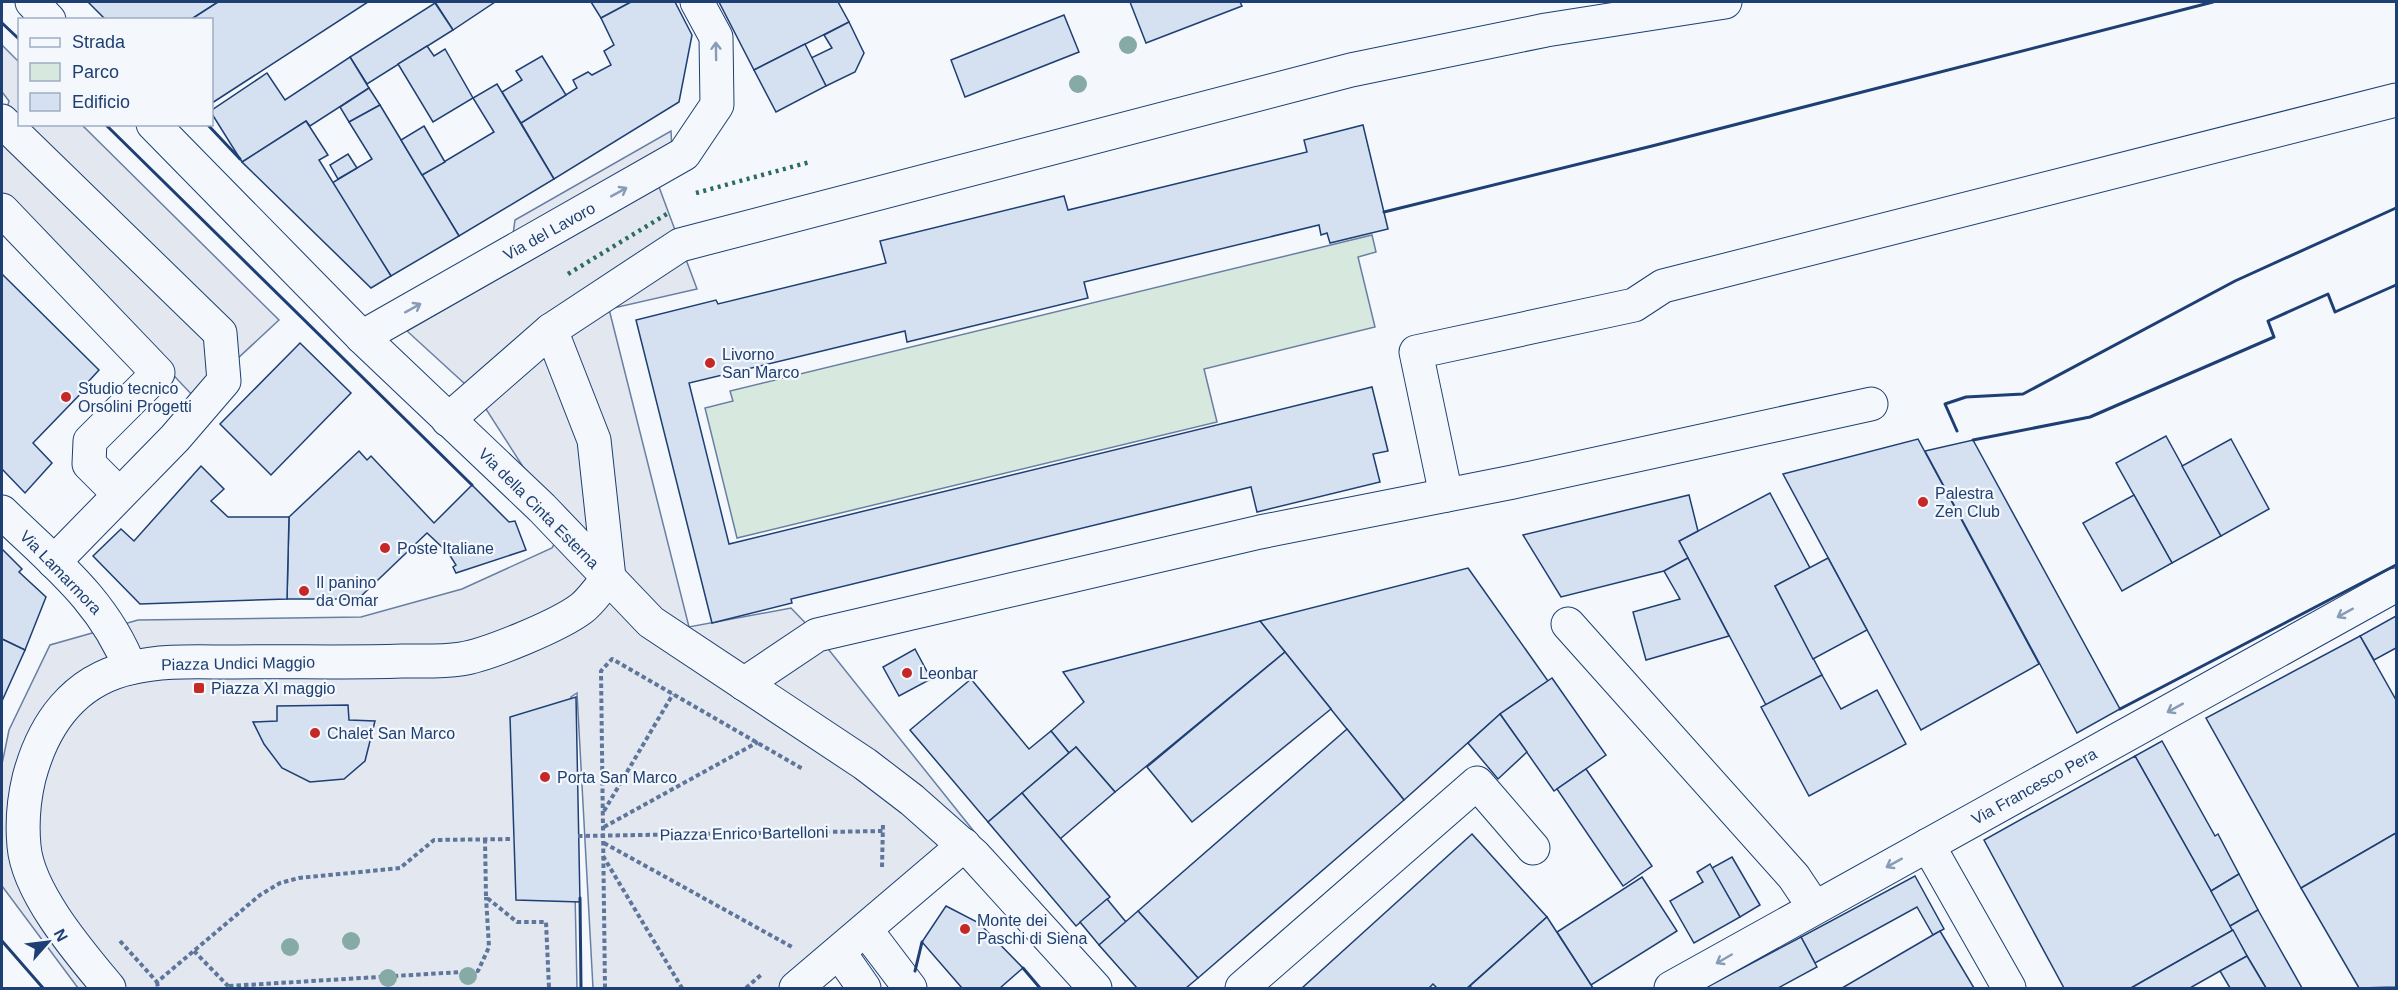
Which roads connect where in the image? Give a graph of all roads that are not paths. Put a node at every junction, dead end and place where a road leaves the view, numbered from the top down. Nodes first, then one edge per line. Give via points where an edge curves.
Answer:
1 (32, 2) edge
2 (698, 2) edge
3 (1725, 2) edge
4 (47, 18) edge
5 (2397, 100) edge
6 (2, 121) edge
7 (155, 126) edge
8 (2, 210) edge
9 (550, 330) junction
10 (362, 337) junction
11 (1871, 404) dead end
12 (448, 420) junction
13 (119, 494) junction
14 (1446, 495) junction
15 (2, 512) edge
16 (54, 562) junction
17 (609, 578) junction
18 (2397, 585) edge
19 (1568, 624) dead end
20 (130, 668) junction
21 (744, 684) junction
22 (1928, 844) junction
23 (964, 845) junction
24 (13, 847) edge
25 (1533, 848) dead end
26 (1814, 907) junction
27 (866, 930) junction
28 (839, 952) junction
29 (109, 988) edge
30 (796, 988) edge
31 (864, 988) edge
32 (910, 988) edge
33 (1095, 988) edge
34 (1242, 988) edge
35 (1671, 988) edge
36 (2009, 988) edge

1 - 4 street
10 -> 2 street, Via del Lavoro via 684,154 717,105 716,38
3 - 9 street via 1546,30 1351,70 680,245
5 - 14 street via 1663,286 1634,305 1416,352
6 - 13 street via 220,333 224,381
7 - 10 street, Via della Cinta Esterna
8 - 13 street via 158,373 90,441 89,464
9 - 12 street
9 - 17 street via 594,440
10 - 12 street, Via della Cinta Esterna
11 - 14 street
12 - 17 street, Via della Cinta Esterna via 542,508
13 - 16 street
14 - 21 street via 1260,532 817,635
15 - 16 street, Via Lamarmora
16 - 20 street, Via Lamarmora via 105,618
17 - 20 street, Piazza Undici Maggio via 583,608 560,621 461,659 177,662
17 - 21 street, Via della Cinta Esterna via 651,622
18 -> 22 street, Via Francesco Pera
19 - 26 street via 1794,877
20 - 24 street, Piazza Undici Maggio via 94,682 53,719 34,759
21 - 23 street, Via della Cinta Esterna via 865,764
22 -> 26 street, Via Francesco Pera
22 - 36 street
23 - 27 street
23 - 33 street, Via della Cinta Esterna
24 - 29 street, Piazza Undici Maggio via 54,916
25 - 34 street via 1477,783
26 -> 35 street, Via Francesco Pera
27 - 28 street
27 - 32 street
28 - 30 street
28 - 31 street

